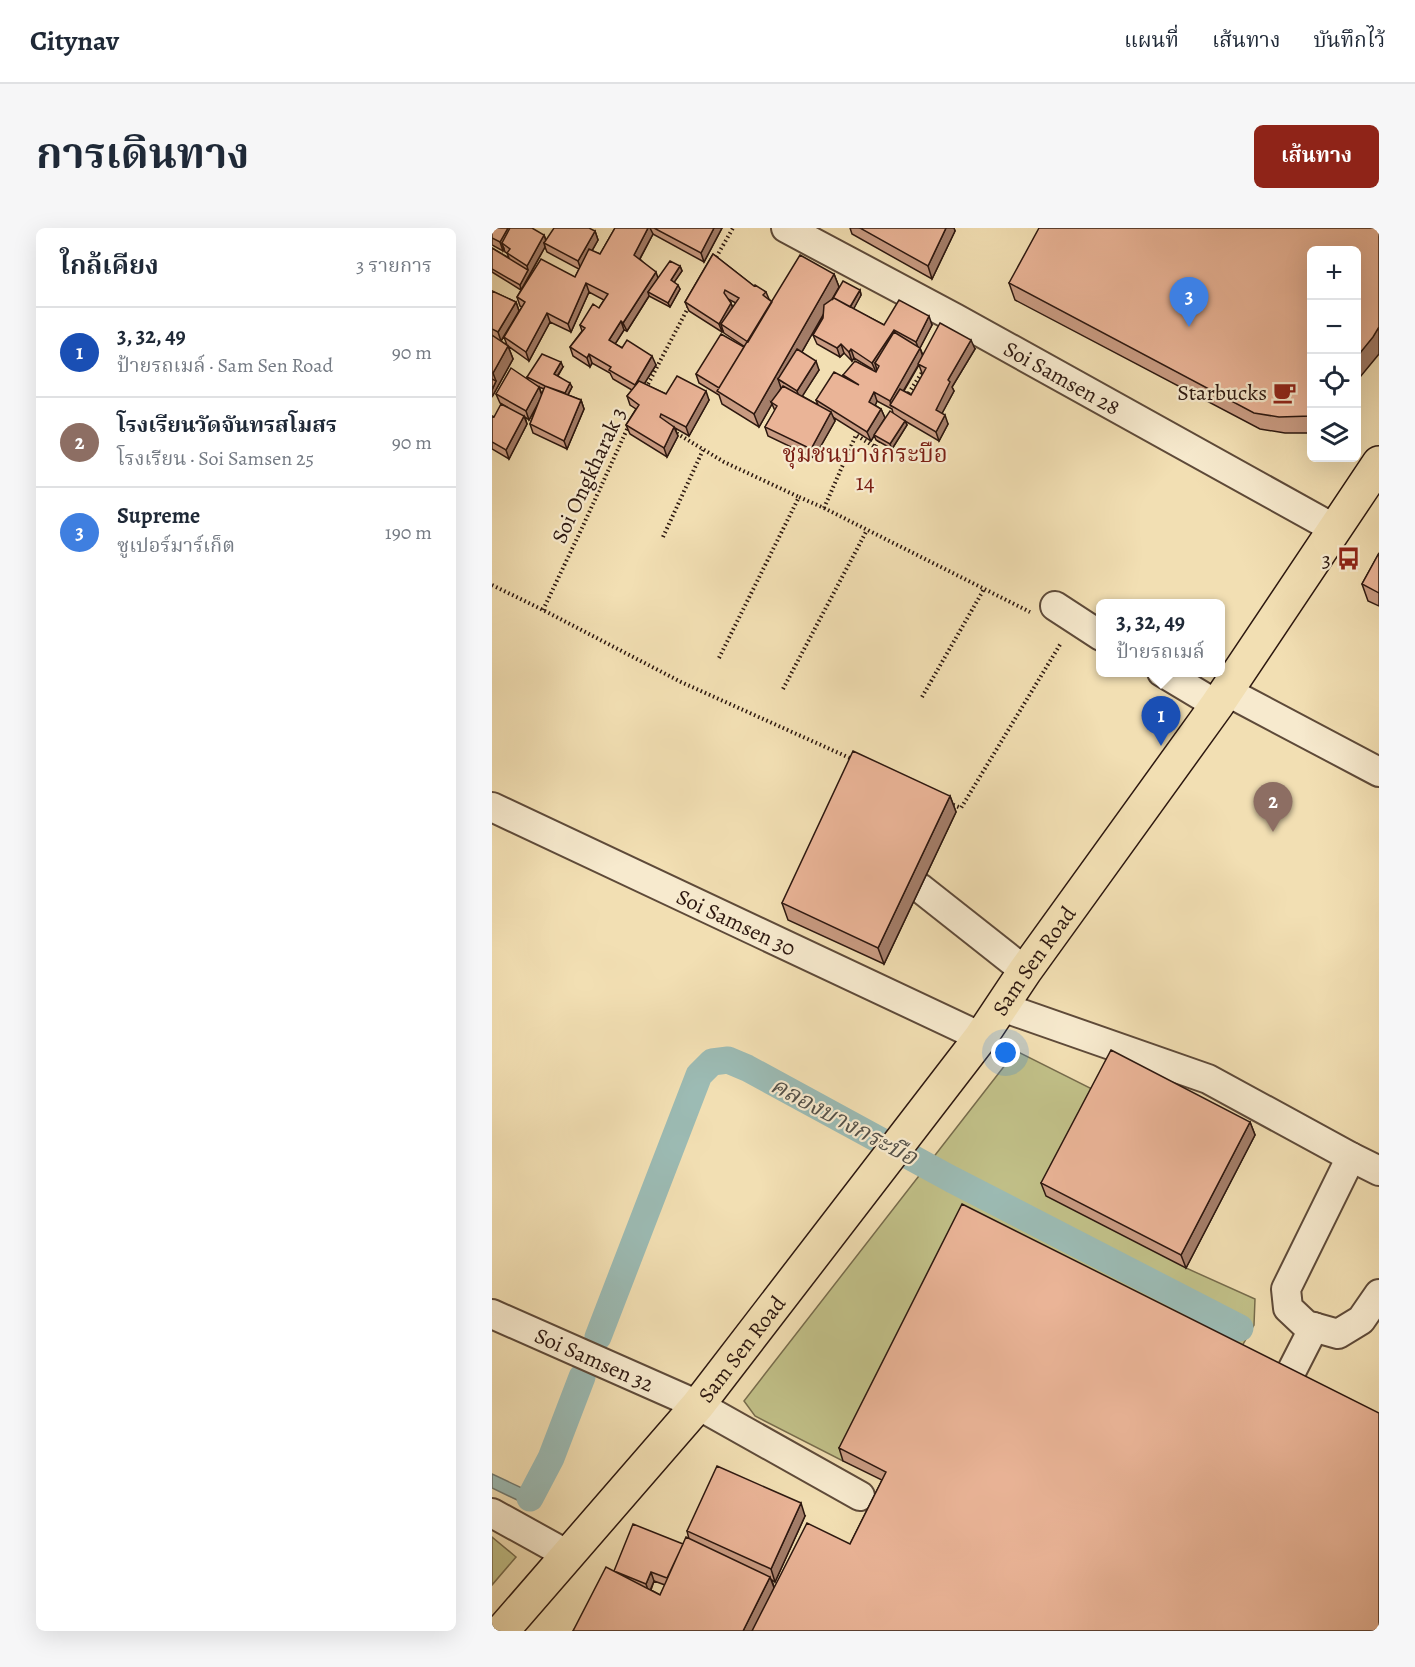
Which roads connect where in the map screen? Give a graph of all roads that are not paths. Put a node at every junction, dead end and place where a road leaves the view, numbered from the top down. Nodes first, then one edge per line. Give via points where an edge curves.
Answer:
1 (786, 228) edge
2 (1379, 464) edge
3 (1335, 529) junction
4 (1045, 611) road end
5 (1096, 634) edge
6 (1173, 677) edge
7 (1221, 698) junction
8 (1379, 772) edge
9 (492, 807) edge
10 (920, 888) edge
11 (1025, 971) junction
12 (1002, 1007) junction
13 (981, 1037) junction
14 (1351, 1157) junction
15 (1379, 1171) edge
16 (1379, 1294) edge
17 (492, 1314) edge
18 (1314, 1328) junction
19 (1288, 1378) edge
20 (698, 1405) junction
21 (860, 1496) dead end
22 (492, 1513) edge
23 (568, 1555) junction
24 (502, 1631) edge

1 - 3 street, Soi Samsen 28
2 - 3 main road, Sam Sen Road
3 - 7 main road, Sam Sen Road
4 - 5 street
6 - 7 street
7 - 8 street
7 - 11 main road, Sam Sen Road
9 - 13 street, Soi Samsen 30
10 - 11 street
11 - 12 main road, Sam Sen Road
12 - 13 main road, Sam Sen Road
12 - 14 street via 1208,1079
13 - 20 main road, Sam Sen Road
14 - 15 street
14 - 18 street via 1286,1289 1288,1308
16 - 18 street via 1361,1320 1338,1334
17 - 20 street, Soi Samsen 32
18 - 19 street
20 - 21 street, Soi Samsen 32
20 - 23 main road, Sam Sen Road
22 - 23 street
23 - 24 main road, Sam Sen Road

